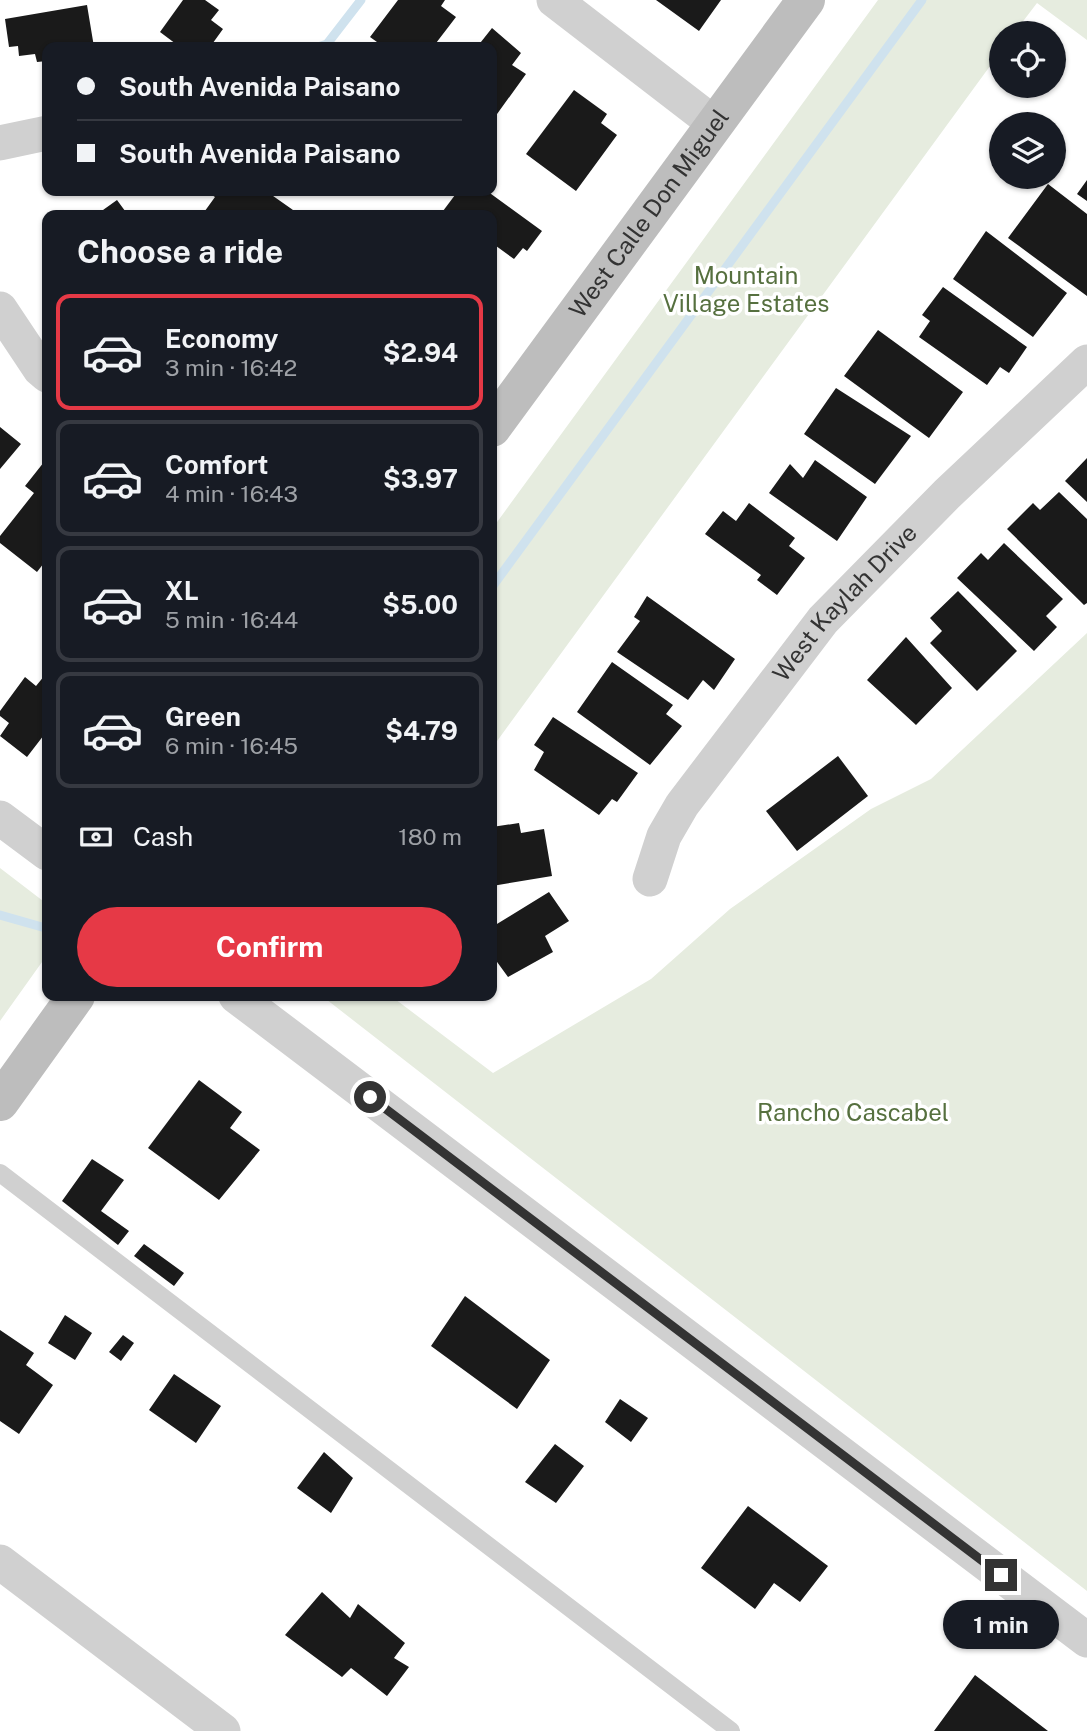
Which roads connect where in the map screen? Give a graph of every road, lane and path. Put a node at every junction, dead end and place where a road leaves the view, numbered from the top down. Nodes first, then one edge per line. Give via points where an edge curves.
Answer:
1 (554, 0) edge
2 (806, 0) edge
3 (715, 124) junction
4 (42, 134) edge
5 (0, 143) edge
6 (0, 309) edge
7 (1087, 362) edge
8 (42, 371) edge
9 (497, 421) edge
10 (0, 818) edge
11 (42, 849) edge
12 (650, 879) dead end
13 (72, 1001) edge
14 (243, 1001) edge
15 (0, 1102) edge
16 (0, 1173) edge
17 (0, 1562) edge
18 (1087, 1640) edge
19 (223, 1731) edge
20 (731, 1731) edge

1 - 3 street
2 - 3 street, West Calle Don Miguel
3 - 9 street, West Calle Don Miguel
4 - 5 street
6 - 8 street
7 - 12 street, West Kaylah Drive via 822,620 682,805 664,836
10 - 11 street
13 - 15 street
14 - 18 street
16 - 20 lane
17 - 19 street

